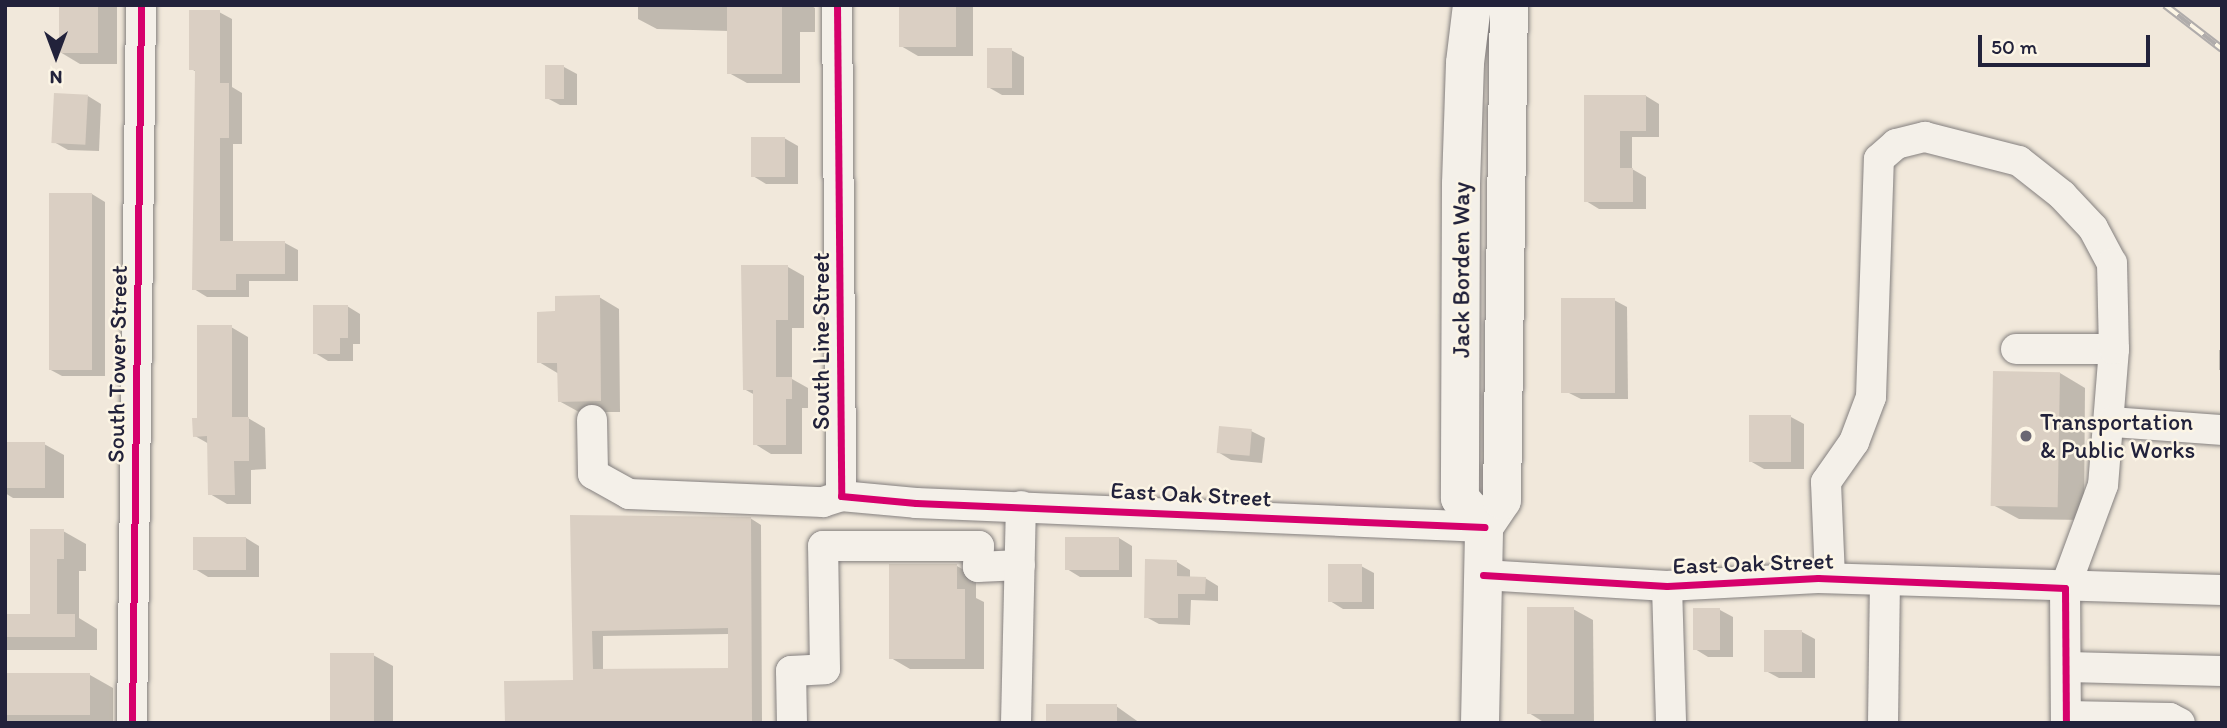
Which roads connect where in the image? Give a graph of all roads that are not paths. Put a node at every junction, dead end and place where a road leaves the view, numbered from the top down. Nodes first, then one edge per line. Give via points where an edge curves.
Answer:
1 (141, 5) edge
2 (837, 5) edge
3 (1472, 5) edge
4 (1509, 5) edge
5 (2016, 349) dead end
6 (2114, 349) junction
7 (592, 420) dead end
8 (2112, 422) junction
9 (2222, 430) edge
10 (841, 496) junction
11 (1021, 506) junction
12 (1484, 527) junction
13 (1020, 565) junction
14 (1483, 575) junction
15 (1830, 578) junction
16 (1885, 580) junction
17 (1667, 586) junction
18 (2065, 589) junction
19 (2222, 590) edge
20 (2068, 667) junction
21 (2222, 671) edge
22 (2066, 719) edge
23 (2120, 720) edge
24 (1479, 721) edge
25 (132, 723) edge
26 (792, 723) edge
27 (1016, 723) edge
28 (1671, 723) edge
29 (1883, 723) edge
30 (2180, 723) edge

1 - 25 street, South Tower Street
2 - 10 street, South Line Street
3 - 12 main road, Jack Borden Way via 1461,184 1460,498
4 - 12 main road, Jack Borden Way via 1502,500
5 - 6 street
6 - 8 street
6 - 15 street via 2112,263 2093,228 2063,195 2019,161 1925,136 1896,144 1879,159 1871,397 1854,442 1826,482
7 - 10 street via 593,474 629,494 823,502
8 - 9 street
8 - 18 street via 2103,485
10 - 11 street
11 - 12 street, East Oak Street
11 - 13 street
12 - 14 main road
13 - 26 street via 978,567 979,547 823,547 825,670 791,671
13 - 27 street
14 - 17 street, East Oak Street
14 - 24 main road
15 - 16 street, East Oak Street
15 - 17 street, East Oak Street
16 - 18 street, East Oak Street
16 - 29 street
17 - 28 street
18 - 19 street, East Oak Street
18 - 20 street
20 - 21 street
20 - 22 street
22 - 23 street
23 - 30 street via 2170,718

